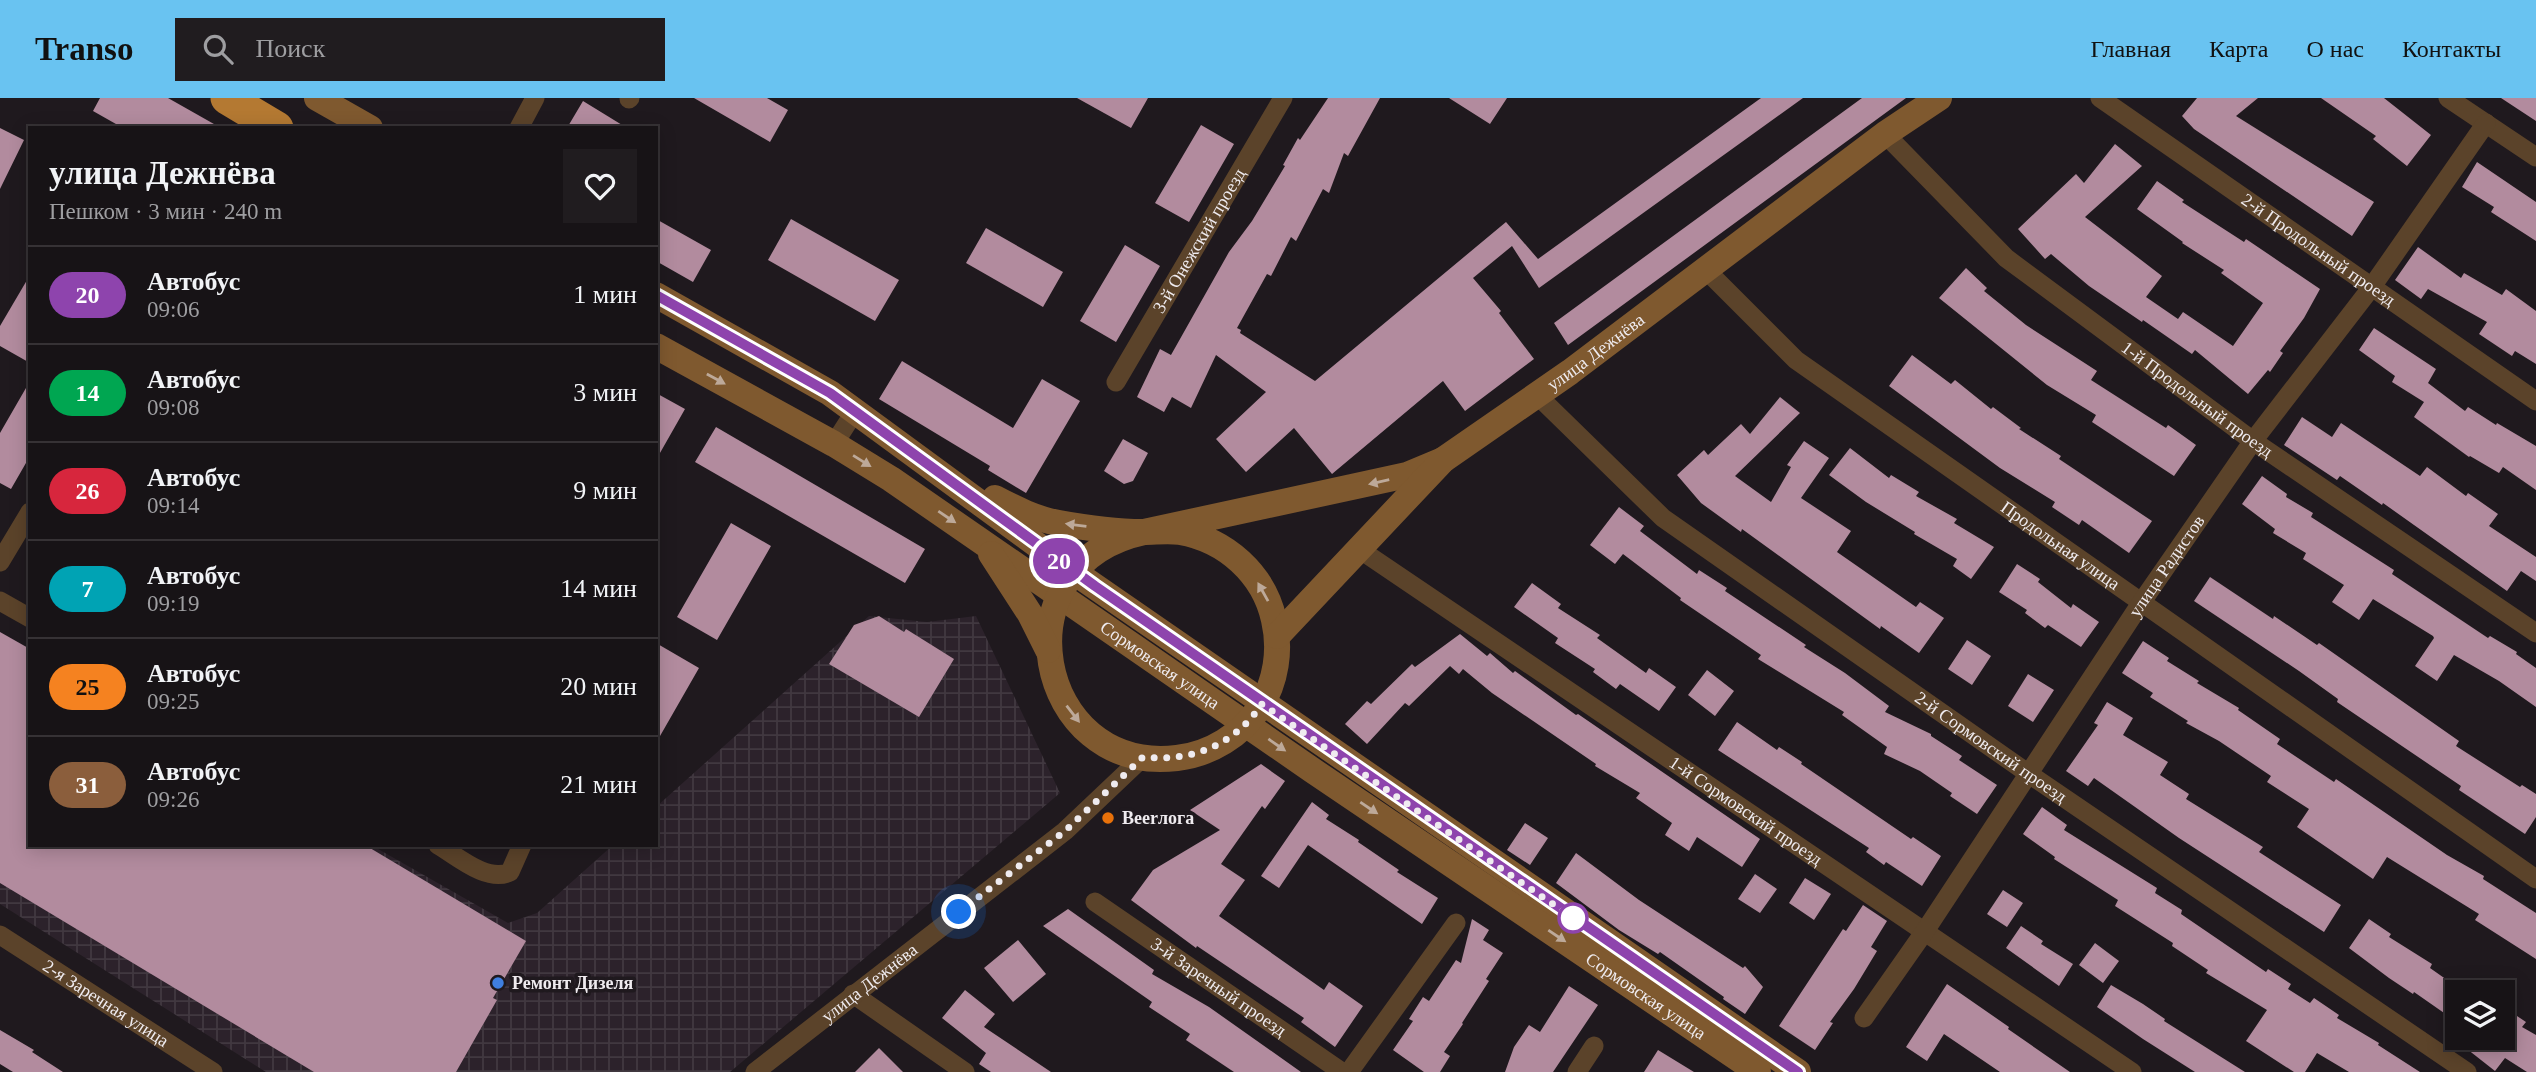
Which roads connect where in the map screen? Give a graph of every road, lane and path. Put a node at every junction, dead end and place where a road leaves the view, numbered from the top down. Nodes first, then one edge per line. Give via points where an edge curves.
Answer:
1 (228, 98) edge
2 (317, 98) edge
3 (535, 98) edge
4 (1283, 98) edge
5 (1939, 98) edge
6 (2100, 98) edge
7 (2448, 98) edge
8 (2486, 123) junction
9 (265, 125) edge
10 (366, 126) edge
11 (520, 126) edge
12 (1885, 134) junction
13 (2536, 157) edge
14 (1704, 268) junction
15 (2371, 288) junction
16 (658, 296) edge
17 (658, 347) edge
18 (1116, 382) dead end
19 (1537, 395) junction
20 (2536, 401) edge
21 (855, 411) junction
22 (2253, 440) junction
23 (834, 444) junction
24 (913, 454) junction
25 (1443, 460) junction
26 (28, 515) edge
27 (1144, 532) junction
28 (979, 539) junction
29 (1359, 549) junction
30 (0, 562) edge
31 (1074, 572) junction
32 (1060, 594) junction
33 (0, 601) edge
34 (2141, 604) junction
35 (28, 617) edge
36 (2536, 633) edge
37 (1277, 636) junction
38 (1049, 651) junction
39 (1254, 714) junction
40 (1143, 757) junction
41 (2029, 774) junction
42 (442, 847) edge
43 (521, 847) edge
44 (2536, 879) edge
45 (1095, 902) dead end
46 (1456, 923) dead end
47 (1925, 931) junction
48 (0, 934) edge
49 (853, 994) junction
50 (1864, 1018) dead end
51 (1594, 1046) dead end
52 (213, 1072) edge
53 (755, 1072) edge
54 (965, 1072) edge
55 (1342, 1072) edge
56 (1349, 1072) edge
57 (1577, 1072) edge
58 (1758, 1072) edge
59 (1798, 1072) edge
60 (2132, 1072) edge
61 (2467, 1072) edge

1 - 9 highway
2 - 10 main road
3 - 11 street
4 - 18 street, 3-й Онежский проезд
5 - 12 main road, улица Дежнёва
6 - 15 street, 2-й Продольный проезд
7 - 8 street
8 - 13 street
8 - 15 street, улица Радистов
12 - 14 main road, улица Дежнёва
12 - 22 street, 1-й Продольный проезд via 2006,258
14 - 19 main road, улица Дежнёва
14 - 34 street, Продольная улица via 1796,360
15 - 20 street, 2-й Продольный проезд
15 - 22 street, улица Радистов
16 - 21 main road, Сормовская улица
17 -> 23 main road, Сормовская улица
19 - 25 main road, улица Дежнёва
19 - 41 street, 2-й Сормовский проезд via 1663,518
21 - 23 street
21 - 24 main road, Сормовская улица
22 - 34 street, улица Радистов
22 - 36 street, 1-й Продольный проезд
23 -> 28 main road, Сормовская улица
27 -> 24 main road via 1059,523 1025,514
24 - 31 main road, Сормовская улица
25 -> 27 main road via 1395,478
25 - 29 main road, улица Дежнёва
26 - 30 street
27 - 31 main road via 1105,546
37 -> 27 main road via 1265,593 1238,558 1199,537 1177,531
28 - 32 main road, Сормовская улица
28 - 38 main road via 1014,588
29 - 37 main road, улица Дежнёва
29 - 47 street, 1-й Сормовский проезд
31 - 32 main road
31 - 39 main road, Сормовская улица
32 - 38 main road via 1049,628
32 - 39 main road, Сормовская улица
33 - 35 street
34 - 41 street, улица Радистов
34 - 44 street, Продольная улица
37 - 39 main road via 1276,667
38 -> 40 main road via 1056,686 1074,716 1100,740
39 - 40 main road via 1227,740 1205,751 1169,759
39 -> 58 main road, Сормовская улица
39 - 59 main road, Сормовская улица
40 - 49 street, улица Дежнёва via 1065,831
41 - 47 street, улица Радистов
41 - 61 street, 2-й Сормовский проезд
42 - 43 street via 487,873 505,874
45 - 55 street, 3-й Заречный проезд
46 - 56 street
47 - 50 street, улица Радистов
47 - 60 street, 1-й Сормовский проезд
48 - 52 street, 2-я Заречная улица
49 - 53 street, улица Дежнёва
49 - 54 street
51 - 57 street

